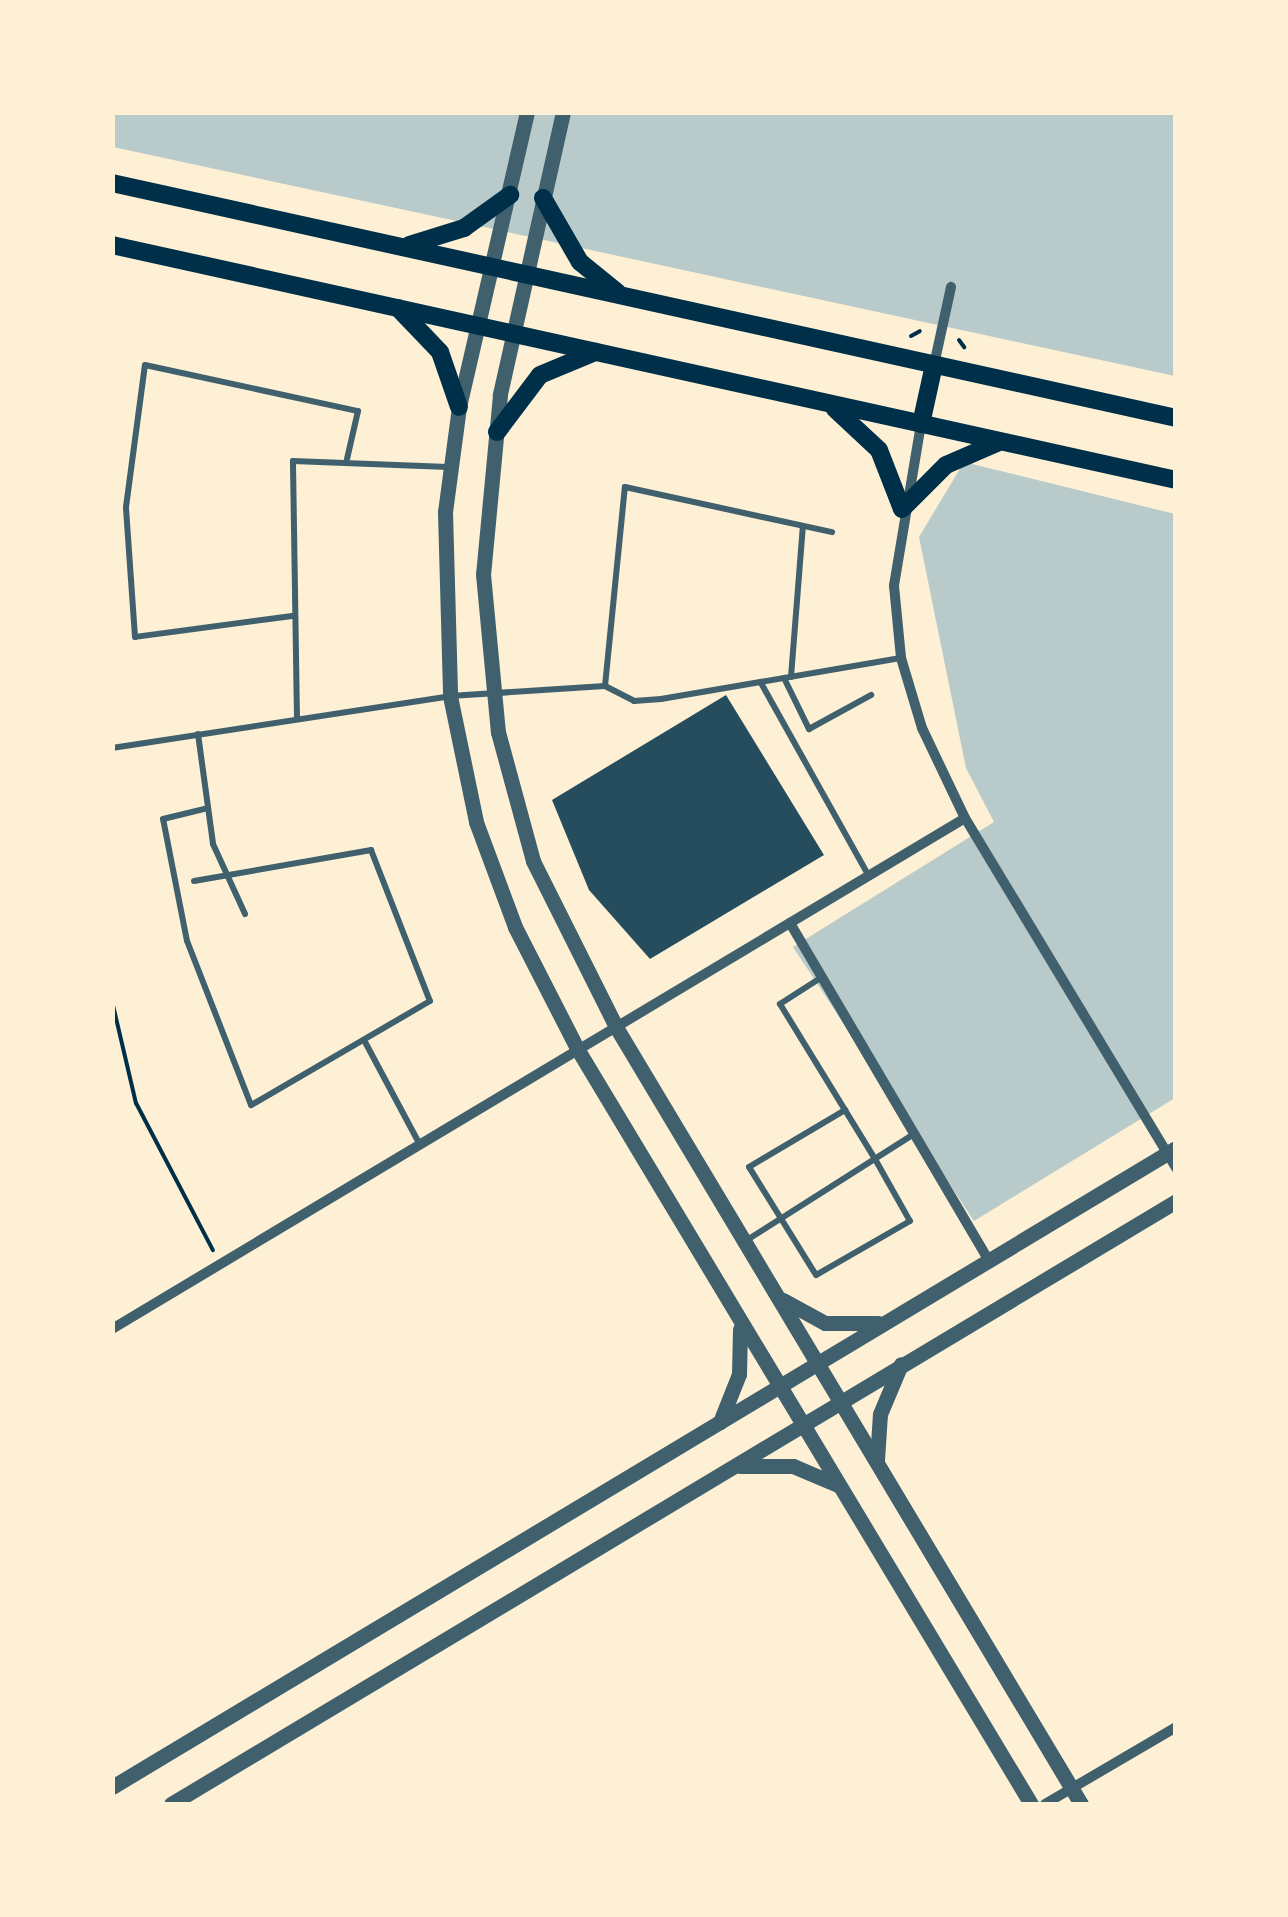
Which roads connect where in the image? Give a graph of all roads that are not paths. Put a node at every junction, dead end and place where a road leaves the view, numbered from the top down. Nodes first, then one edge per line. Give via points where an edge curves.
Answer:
1 (528, 112) edge
2 (563, 112) edge
3 (112, 182) edge
4 (511, 190) junction
5 (543, 195) junction
6 (112, 245) edge
7 (404, 246) junction
8 (493, 266) junction
9 (526, 274) junction
10 (951, 287) dead end
11 (622, 295) junction
12 (398, 308) junction
13 (478, 326) junction
14 (513, 334) junction
15 (595, 352) junction
16 (934, 365) junction
17 (827, 403) junction
18 (459, 408) junction
19 (1176, 418) edge
20 (920, 424) junction
21 (497, 432) junction
22 (1001, 442) junction
23 (347, 459) junction
24 (449, 467) junction
25 (1176, 480) edge
26 (902, 509) junction
27 (803, 526) junction
28 (832, 532) dead end
29 (292, 616) junction
30 (901, 658) junction
31 (787, 678) junction
32 (761, 683) junction
33 (605, 686) junction
34 (491, 693) junction
35 (872, 695) dead end
36 (450, 696) junction
37 (297, 719) junction
38 (198, 734) junction
39 (112, 748) edge
40 (208, 808) junction
41 (965, 818) junction
42 (228, 876) junction
43 (869, 876) junction
44 (194, 882) dead end
45 (245, 914) dead end
46 (790, 923) junction
47 (822, 977) junction
48 (616, 1027) junction
49 (364, 1040) junction
50 (578, 1050) junction
51 (844, 1110) junction
52 (914, 1134) junction
53 (420, 1144) junction
54 (1173, 1156) edge
55 (875, 1159) junction
56 (1176, 1201) edge
57 (782, 1218) junction
58 (742, 1242) junction
59 (988, 1259) junction
60 (771, 1290) junction
61 (738, 1320) junction
62 (887, 1322) junction
63 (112, 1329) edge
64 (816, 1364) junction
65 (901, 1364) junction
66 (779, 1387) junction
67 (839, 1402) junction
68 (720, 1422) junction
69 (802, 1424) junction
70 (878, 1464) junction
71 (731, 1467) junction
72 (838, 1486) junction
73 (1176, 1727) edge
74 (112, 1787) edge
75 (1072, 1789) junction
76 (171, 1804) edge
77 (1031, 1804) edge
78 (1045, 1804) edge
79 (1081, 1804) edge

1 - 4 street
2 - 5 street
3 - 7 main road
4 - 7 main road via 464,228
4 - 8 street
5 - 9 street
5 - 11 main road via 580,262
6 - 12 main road
7 - 8 main road
8 - 9 main road
8 - 13 street
9 - 11 main road
9 - 14 street
10 - 16 street
11 - 16 main road
12 - 13 main road
12 - 18 main road via 440,352
13 - 14 main road
13 - 18 street
14 - 15 main road
14 - 21 street
15 - 17 main road
15 - 21 main road via 540,375
16 - 19 main road
16 - 20 main road
17 - 20 main road
17 - 26 main road via 879,450
18 - 24 street
20 - 22 main road
20 - 26 street
21 - 34 street via 484,574
22 - 25 main road
22 - 26 main road via 946,464
23 - 24 lane
23 - 29 lane via 292,461
23 - 29 lane via 358,411 145,365 126,507 135,637
24 - 36 street
26 - 30 street
27 - 28 lane
27 - 31 lane
27 - 33 lane via 625,486
29 - 37 lane
30 - 31 lane
30 - 41 street
31 - 32 lane
31 - 35 lane via 809,729
32 - 33 lane via 634,701
32 - 43 lane
33 - 34 lane
34 - 36 lane
34 - 48 street via 533,861
36 - 37 lane
36 - 50 street via 494,876
37 - 38 lane
38 - 39 lane
38 - 40 lane
40 - 42 lane
40 - 49 lane via 162,819 188,941 251,1105
41 - 43 street
41 - 54 street
42 - 44 lane
42 - 45 lane
42 - 49 lane via 372,850 430,1001
43 - 46 street
46 - 47 street
46 - 48 street
47 - 51 lane via 780,1004
47 - 52 street
48 - 50 street
48 - 58 street
49 - 53 lane
50 - 53 street
50 - 61 street
51 - 55 lane
51 - 57 lane via 749,1167
52 - 55 lane
52 - 59 street
53 - 63 street
54 - 59 street
55 - 57 lane
55 - 57 lane via 910,1221 816,1274
56 - 65 street
57 - 58 lane
58 - 60 street
59 - 62 street
60 - 62 street via 825,1323
60 - 64 street
61 - 66 street
61 - 68 street via 739,1374
62 - 64 street
64 - 66 street
64 - 67 street
65 - 67 street
65 - 70 street via 880,1414
66 - 68 street
66 - 69 street
67 - 69 street
67 - 70 street
68 - 74 street
69 - 71 street
69 - 72 street
70 - 75 street
71 - 72 street via 793,1466
71 - 76 street
72 - 77 street
73 - 75 street
75 - 78 street
75 - 79 street

